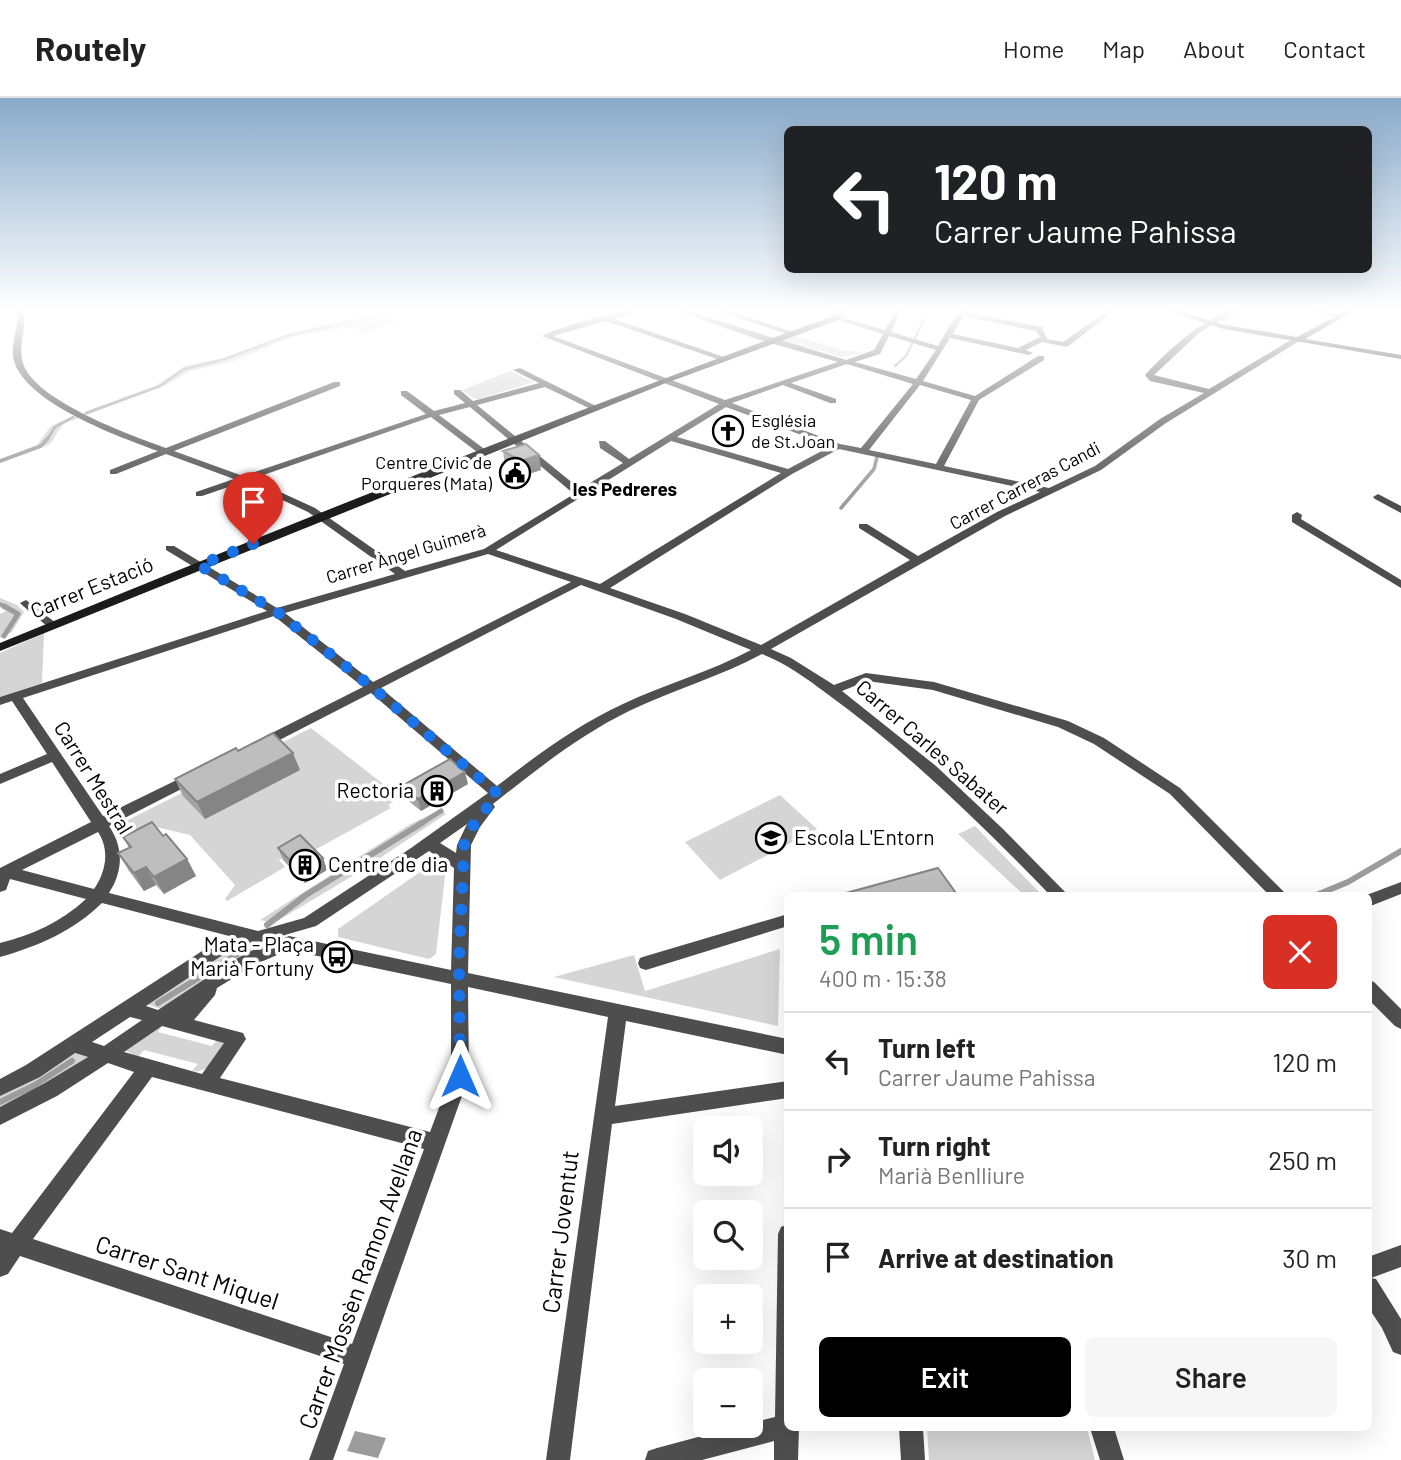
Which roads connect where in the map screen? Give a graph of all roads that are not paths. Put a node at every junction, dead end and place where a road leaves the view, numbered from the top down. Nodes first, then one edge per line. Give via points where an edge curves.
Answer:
1 (24, 372) edge
2 (520, 372) edge
3 (638, 372) edge
4 (688, 372) edge
5 (818, 372) edge
6 (883, 372) edge
7 (926, 372) edge
8 (1020, 372) edge
9 (1153, 372) edge
10 (1244, 372) edge
11 (663, 381) junction
12 (784, 383) junction
13 (919, 383) junction
14 (337, 384) dead end
15 (546, 384) junction
16 (457, 392) dead end
17 (1210, 392) junction
18 (404, 393) dead end
19 (976, 399) junction
20 (833, 401) dead end
21 (472, 404) junction
22 (724, 405) junction
23 (597, 408) junction
24 (433, 414) junction
25 (671, 439) junction
26 (516, 440) junction
27 (603, 443) dead end
28 (838, 446) junction
29 (864, 450) junction
30 (167, 451) junction
31 (484, 453) junction
32 (630, 464) junction
33 (939, 467) junction
34 (113, 472) dead end
35 (789, 472) junction
36 (243, 479) junction
37 (1050, 491) junction
38 (199, 494) dead end
39 (580, 494) junction
40 (1378, 497) dead end
41 (1401, 510) edge
42 (322, 516) junction
43 (863, 526) dead end
44 (170, 548) dead end
45 (488, 551) junction
46 (917, 560) junction
47 (199, 565) junction
48 (403, 575) junction
49 (1401, 576) edge
50 (579, 582) junction
51 (1401, 585) edge
52 (600, 589) junction
53 (26, 603) dead end
54 (276, 611) junction
55 (52, 625) junction
56 (0, 647) edge
57 (762, 651) junction
58 (373, 688) junction
59 (831, 691) junction
60 (16, 695) junction
61 (0, 701) edge
62 (245, 751) edge
63 (55, 756) junction
64 (208, 770) edge
65 (0, 779) edge
66 (498, 794) junction
67 (99, 823) junction
68 (428, 843) junction
69 (462, 865) junction
70 (3, 879) edge
71 (1401, 888) edge
72 (1057, 892) edge
73 (1276, 892) edge
74 (97, 896) junction
75 (1372, 899) edge
76 (784, 921) edge
77 (310, 922) junction
78 (256, 936) junction
79 (307, 946) junction
80 (0, 950) edge
81 (258, 956) junction
82 (646, 963) dead end
83 (219, 978) junction
84 (459, 979) junction
85 (1372, 991) edge
86 (128, 1009) junction
87 (618, 1011) junction
88 (158, 1018) junction
89 (1401, 1021) edge
90 (180, 1024) junction
91 (75, 1045) junction
92 (784, 1046) edge
93 (105, 1055) junction
94 (148, 1068) junction
95 (206, 1083) junction
96 (0, 1087) edge
97 (784, 1090) edge
98 (0, 1116) edge
99 (603, 1117) junction
100 (437, 1143) junction
101 (8, 1241) edge
102 (1401, 1256) edge
103 (0, 1266) edge
104 (1372, 1267) edge
105 (1372, 1293) edge
106 (1401, 1344) edge
107 (357, 1357) junction
108 (784, 1426) edge
109 (787, 1431) edge
110 (911, 1431) edge
111 (1103, 1431) edge
112 (321, 1460) edge
113 (558, 1460) edge
114 (657, 1460) edge
115 (786, 1460) edge
116 (913, 1460) edge
117 (1112, 1460) edge

1 - 30 street via 37,388 83,415
2 - 15 street
3 - 11 street
4 - 11 street, Carrer Estació
5 - 12 street, Carrer Àngel Guimerà
6 - 13 street
7 - 13 street
8 - 19 street
9 - 17 street via 1150,377
10 - 17 street, Carrer Carreras Candi
11 - 22 street
11 - 23 street, Carrer Estació
12 - 20 street
12 - 22 street, Carrer Àngel Guimerà
13 - 19 street
13 - 29 street
14 - 30 street
15 - 21 street
15 - 23 street
16 - 21 street
17 - 37 street, Carrer Carreras Candi via 1098,468
18 - 24 street
19 - 33 street
21 - 24 street
21 - 26 street
22 - 25 street, Carrer Àngel Guimerà
22 - 28 street
23 - 26 street, Carrer Estació
24 - 31 street
24 - 36 street
25 - 32 street, Carrer Àngel Guimerà
25 - 35 street
26 - 31 street, Carrer Estació
26 - 39 street
27 - 32 street
28 - 29 street
28 - 35 street
29 - 33 street
30 - 34 street
30 - 36 street
31 - 42 street, Carrer Estació
32 - 39 street, Carrer Àngel Guimerà
33 - 37 street
35 - 52 street
36 - 38 street
36 - 42 street
37 - 46 street, Carrer Carreras Candi
39 - 45 street, Carrer Àngel Guimerà
40 - 41 street
42 - 47 street, Carrer Estació
42 - 48 street
43 - 46 street
44 - 47 street
45 - 48 street, Carrer Àngel Guimerà
45 - 50 street, Carrer Carles Sabater
46 - 57 street, Carrer Carreras Candi
47 - 54 street
47 - 55 street, Carrer Estació
48 - 54 street, Carrer Àngel Guimerà
49 - 51 street via 1306,516 1297,515 1296,520
50 - 52 street, Carrer Carles Sabater
50 - 58 street
52 - 57 street, Carrer Carles Sabater
53 - 55 street
54 - 58 street
54 - 60 street, Carrer Àngel Guimerà
55 - 56 street, Carrer Estació
57 - 59 street, Carrer Carles Sabater via 784,659
57 - 66 street, Carrer Carreras Candi via 605,718 565,741
58 - 62 street
58 - 66 street
59 - 72 street, Carrer Carles Sabater via 955,793
59 - 73 street via 866,677 934,686 1075,729 1175,791
60 - 61 street, Carrer Àngel Guimerà
60 - 63 street, Carrer Mestral
63 - 65 street
63 - 67 street, Carrer Mestral
64 - 67 street
66 - 68 street
66 - 69 street, Carrer Mossèn Ramon Avellana via 474,824 464,845
67 - 70 street
67 - 74 street, Carrer Mestral via 111,840 115,859 110,878
68 - 69 street
68 - 77 street
69 - 84 street, Carrer Mossèn Ramon Avellana
70 - 74 street
71 - 75 street
74 - 78 street
74 - 80 street, Carrer Mestral via 55,931
76 - 82 street
77 - 78 street via 287,932
77 - 79 street
78 - 81 street
78 - 86 street via 222,947
79 - 81 street via 289,943
79 - 84 street
81 - 83 street
83 - 88 street
83 - 90 street
84 - 87 street
84 - 100 street, Carrer Mossèn Ramon Avellana via 460,1076
85 - 89 street
86 - 88 street
86 - 91 street
87 - 92 street
87 - 99 street, Carrer Joventut
88 - 90 street
88 - 93 street
90 - 95 street via 237,1039
91 - 93 street
91 - 96 street
93 - 94 street
93 - 98 street
94 - 95 street
94 - 101 street
95 - 100 street
97 - 99 street
99 - 113 street, Carrer Joventut
100 - 107 street, Carrer Mossèn Ramon Avellana
101 - 103 street
101 - 107 street, Carrer Sant Miquel
102 - 104 street
105 - 106 street
107 - 112 street, Carrer Mossèn Ramon Avellana
108 - 114 street
109 - 115 street
110 - 116 street
111 - 117 street

